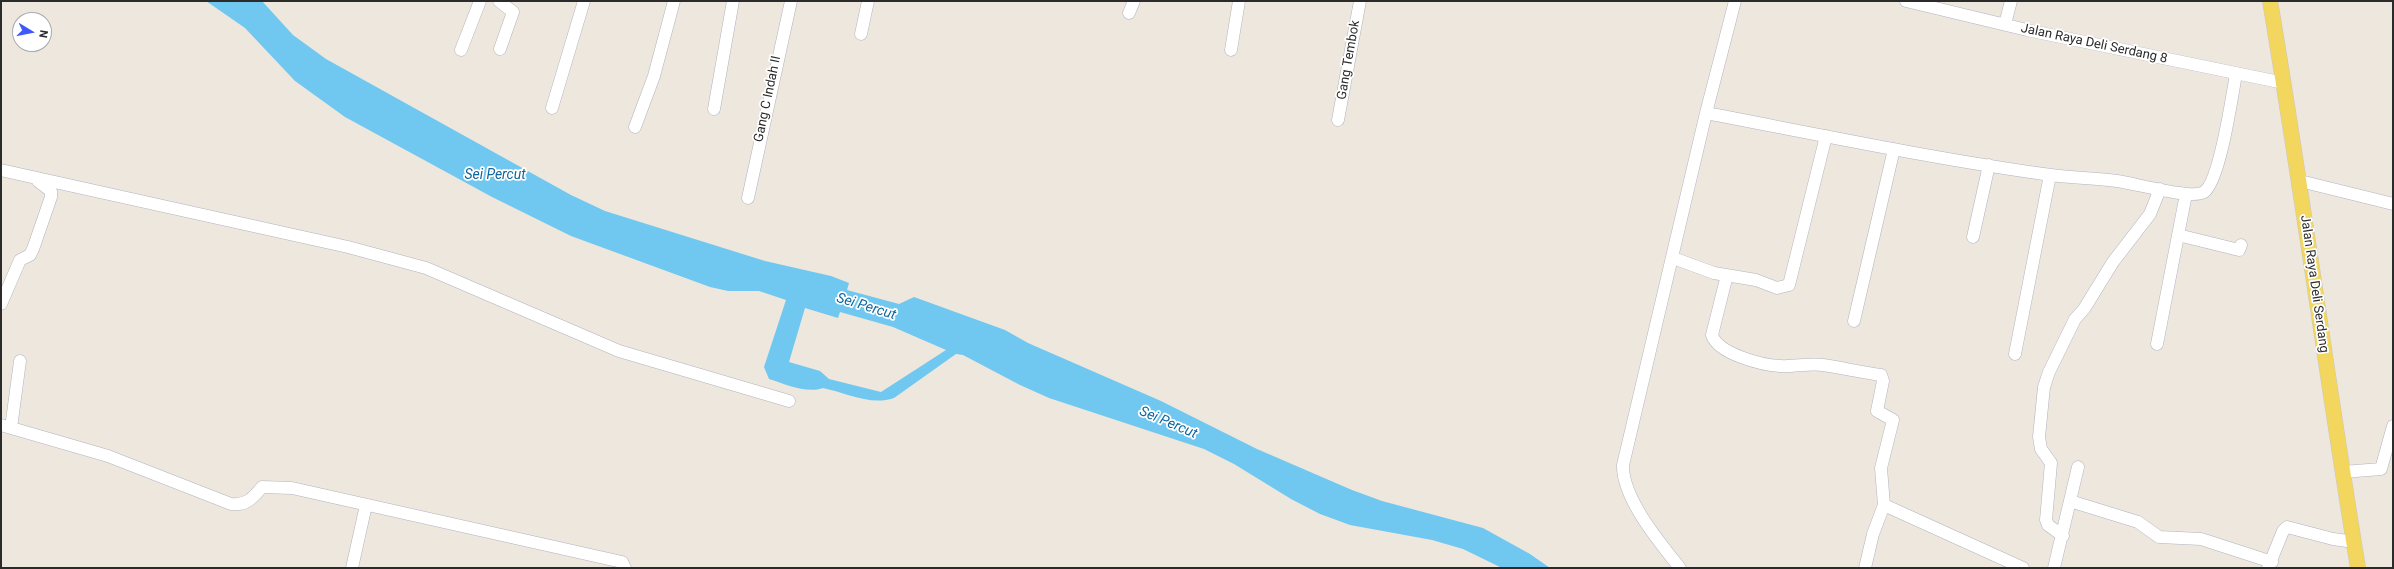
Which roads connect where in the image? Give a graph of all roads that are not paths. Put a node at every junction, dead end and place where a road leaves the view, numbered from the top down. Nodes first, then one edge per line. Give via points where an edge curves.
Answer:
1 (480, 1) edge
2 (499, 1) edge
3 (584, 1) edge
4 (674, 1) edge
5 (733, 1) edge
6 (791, 1) edge
7 (868, 1) edge
8 (1134, 1) edge
9 (1240, 1) edge
10 (1360, 1) edge
11 (1735, 1) edge
12 (1906, 1) edge
13 (2011, 1) edge
14 (2270, 1) edge
15 (1942, 5) edge
16 (1129, 13) dead end
17 (2005, 24) junction
18 (860, 34) dead end
19 (500, 48) dead end
20 (461, 50) dead end
21 (1231, 50) dead end
22 (2236, 74) junction
23 (2284, 83) junction
24 (552, 108) dead end
25 (714, 109) dead end
26 (1706, 113) junction
27 (1338, 120) dead end
28 (635, 127) dead end
29 (1826, 136) junction
30 (1894, 149) junction
31 (1989, 165) junction
32 (1, 170) edge
33 (2050, 175) junction
34 (30, 177) junction
35 (2300, 182) junction
36 (2160, 190) junction
37 (2186, 194) junction
38 (748, 198) dead end
39 (2393, 204) edge
40 (2178, 235) junction
41 (1973, 237) dead end
42 (2241, 245) dead end
43 (1673, 258) junction
44 (1727, 275) junction
45 (1, 304) edge
46 (1854, 321) dead end
47 (2157, 344) dead end
48 (2015, 354) dead end
49 (20, 361) dead end
50 (789, 401) dead end
51 (6, 427) edge
52 (2392, 434) edge
53 (2078, 467) dead end
54 (2343, 472) junction
55 (2070, 501) junction
56 (366, 505) junction
57 (1884, 505) junction
58 (2063, 536) junction
59 (2354, 542) junction
60 (2270, 565) edge
61 (352, 568) edge
62 (625, 568) edge
63 (1680, 568) edge
64 (1865, 568) edge
65 (2023, 568) edge
66 (2054, 568) edge
67 (2358, 568) edge

1 - 20 street
2 - 19 street via 513,12
3 - 24 street
4 - 28 street via 654,76
5 - 25 street
6 - 38 street, Gang C Indah II
7 - 18 street
8 - 16 street
9 - 21 street
10 - 27 street, Gang Tembok
11 - 26 street
12 - 15 street, Jalan Raya Deli Serdang 8
13 - 17 street
14 - 23 main road, Jalan Raya Deli Serdang
15 - 17 street, Jalan Raya Deli Serdang 8
17 - 22 street, Jalan Raya Deli Serdang 8
22 - 23 street, Jalan Raya Deli Serdang 8
22 - 37 street via 2216,170 2204,192
23 - 35 main road, Jalan Raya Deli Serdang
26 - 29 street
26 - 43 street
29 - 30 street
29 - 44 street via 1788,285 1777,288 1756,280
30 - 31 street
30 - 46 street
31 - 33 street
31 - 41 street
32 - 34 street
33 - 36 street via 2134,183
33 - 48 street
34 - 45 street via 51,191 51,197 33,249 30,255 20,260
34 - 50 street via 348,247 426,268 619,351
35 - 39 street
35 - 54 main road, Jalan Raya Deli Serdang
36 - 37 street
36 - 58 street via 2150,214 2113,262 2075,319 2044,388 2041,449 2051,463 2046,520 2048,525
37 - 40 street
40 - 42 street via 2239,250
40 - 47 street
43 - 44 street
43 - 63 street via 1623,471 1628,488 1651,531
44 - 57 street via 1712,336 1716,344 1762,363 1779,366 1821,365 1881,375 1883,381 1877,411 1893,420 1881,468
49 - 51 street
51 - 56 street via 108,456 231,504 245,503 262,487 271,486 292,488
52 - 54 street via 2381,469
53 - 55 street
54 - 59 main road, Jalan Raya Deli Serdang
55 - 58 street
55 - 60 street via 2138,522 2159,537 2201,539
56 - 61 street
56 - 62 street via 622,562
57 - 64 street via 1873,534
57 - 65 street
58 - 66 street
59 - 60 street via 2287,527 2283,531
59 - 67 main road, Jalan Raya Deli Serdang

